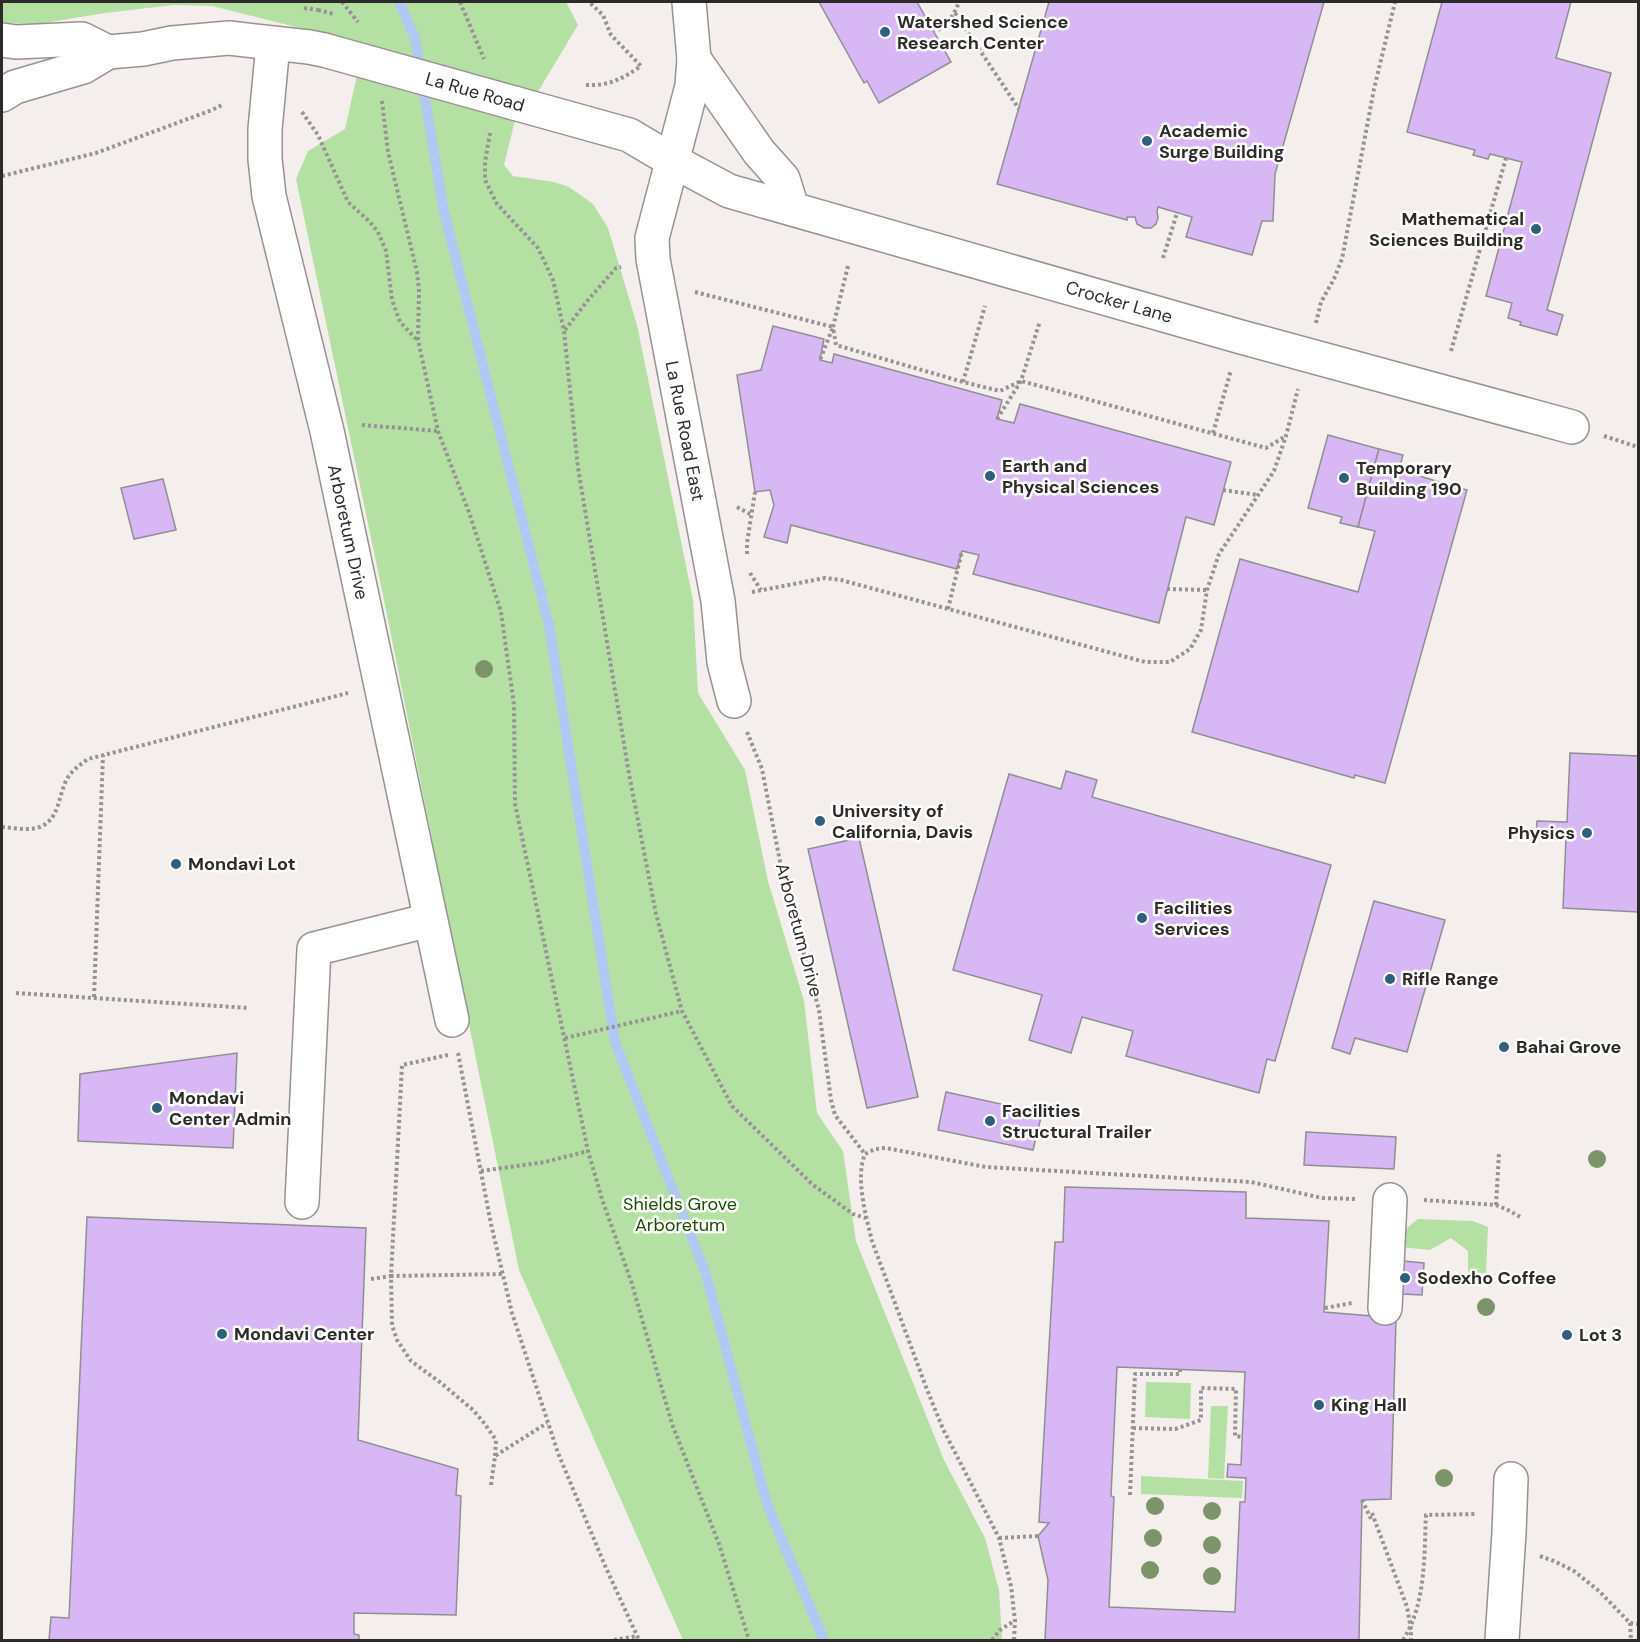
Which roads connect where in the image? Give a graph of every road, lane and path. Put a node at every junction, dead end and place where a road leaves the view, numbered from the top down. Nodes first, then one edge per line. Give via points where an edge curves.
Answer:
1 (342, 2) edge
2 (460, 2) edge
3 (589, 2) edge
4 (689, 2) edge
5 (959, 2) edge
6 (1395, 2) edge
7 (955, 13) junction
8 (361, 25) dead end
9 (938, 30) dead end
10 (2, 39) edge
11 (273, 44) junction
12 (108, 52) junction
13 (694, 59) junction
14 (487, 64) dead end
15 (577, 84) dead end
16 (2, 95) edge
17 (381, 96) dead end
18 (222, 105) dead end
19 (1019, 109) dead end
20 (301, 111) dead end
21 (491, 128) dead end
22 (1506, 158) dead end
23 (673, 162) junction
24 (2, 176) edge
25 (792, 208) junction
26 (1177, 213) dead end
27 (1163, 258) dead end
28 (653, 259) junction
29 (848, 266) dead end
30 (688, 291) dead end
31 (985, 306) dead end
32 (1040, 321) dead end
33 (833, 327) junction
34 (564, 331) junction
35 (1314, 331) dead end
36 (1241, 337) junction
37 (418, 340) junction
38 (1452, 351) dead end
39 (820, 360) dead end
40 (1022, 381) junction
41 (963, 382) junction
42 (1298, 388) dead end
43 (997, 419) dead end
44 (352, 424) dead end
45 (1572, 428) dead end
46 (438, 430) junction
47 (1213, 433) junction
48 (1286, 436) junction
49 (1223, 490) dead end
50 (755, 492) dead end
51 (1259, 495) junction
52 (962, 551) dead end
53 (747, 560) dead end
54 (747, 568) dead end
55 (1167, 589) dead end
56 (761, 590) junction
57 (1207, 590) junction
58 (718, 601) junction
59 (948, 609) junction
60 (381, 685) junction
61 (734, 701) joint
62 (103, 755) junction
63 (2, 828) edge
64 (430, 920) junction
65 (16, 993) dead end
66 (94, 997) junction
67 (249, 1008) dead end
68 (682, 1011) junction
69 (452, 1020) dead end
70 (565, 1038) junction
71 (588, 1150) junction
72 (1499, 1153) dead end
73 (866, 1154) junction
74 (481, 1171) junction
75 (1390, 1200) junction
76 (302, 1202) dead end
77 (1496, 1205) junction
78 (866, 1218) junction
79 (1522, 1218) dead end
80 (503, 1274) junction
81 (391, 1276) junction
82 (371, 1279) dead end
83 (1385, 1308) dead end
84 (1180, 1369) dead end
85 (547, 1423) junction
86 (1133, 1428) junction
87 (1242, 1437) dead end
88 (495, 1456) junction
89 (1511, 1479) dead end
90 (491, 1485) dead end
91 (1130, 1495) dead end
92 (1362, 1500) dead end
93 (1372, 1513) dead end
94 (1484, 1514) dead end
95 (1038, 1536) dead end
96 (999, 1538) junction
97 (1384, 1547) junction
98 (1533, 1554) dead end
99 (1015, 1621) junction
100 (1630, 1623) junction
101 (1638, 1624) edge
102 (1411, 1629) junction
103 (638, 1638) edge
104 (614, 1641) edge
105 (749, 1641) edge
106 (992, 1641) edge
107 (1014, 1641) edge
108 (1403, 1641) edge
109 (1411, 1641) edge
110 (1502, 1641) edge
111 (1631, 1641) edge

1 - 8 path
2 - 14 path
3 - 15 path via 603,15 611,35 640,66 622,79 598,85
4 - 13 street
5 - 7 path
6 - 35 path via 1342,259 1322,302
7 - 9 path
7 - 19 path
10 - 12 street via 82,39
11 - 12 street, La Rue Road via 229,38
11 - 23 street, La Rue Road, bridge via 324,50 629,135
11 - 60 street, Arboretum Drive via 265,129 269,196 327,430
12 - 16 street, La Rue Road via 83,67 15,87
13 - 23 street via 692,86
13 - 25 street via 759,152 783,179
17 - 37 path via 388,152 417,272
18 - 24 path via 96,153
20 - 37 path via 318,135 348,202 378,232 386,251 392,300 400,322
21 - 34 path via 484,162 485,180 497,204 538,248 553,280
22 - 38 path
23 - 25 street, Crocker Lane via 729,191
23 - 28 street, La Rue Road East via 652,238
25 - 36 street, Crocker Lane
26 - 27 path
28 - 34 path via 616,268
28 - 58 street, La Rue Road East
29 - 33 path
30 - 33 path
31 - 41 path
32 - 40 path
33 - 39 path
33 - 41 path via 836,345
34 - 68 path via 578,468 627,762 656,914
36 - 45 street, Crocker Lane
36 - 47 path
37 - 46 path
40 - 41 path via 1000,390
40 - 43 path
40 - 47 path
42 - 48 path
44 - 46 path
46 - 70 path via 501,612 514,705 515,804
47 - 48 path via 1266,448
48 - 51 path via 1274,471
49 - 51 path
50 - 53 path
51 - 57 path via 1220,554
52 - 59 path
54 - 56 path
55 - 57 path
56 - 58 path
56 - 59 path via 825,578
57 - 59 path via 1201,630 1191,649 1170,662 1144,662
58 - 61 street, La Rue Road East via 724,662
60 - 62 path
60 - 64 street, Arboretum Drive
61 - 73 path, Arboretum Drive via 762,769 784,882 819,1010 835,1115
62 - 63 path via 75,768 49,822 39,827
62 - 66 path
64 - 69 street, Arboretum Drive
64 - 76 street via 314,950
65 - 66 path
66 - 67 path
68 - 70 path
68 - 78 path via 732,1106 813,1185 853,1214
70 - 71 path
71 - 74 path via 545,1162
71 - 105 path via 672,1424 719,1544
72 - 77 path
73 - 75 path via 886,1148 986,1167 1251,1182 1322,1198
73 - 78 path via 861,1173
74 - 80 path
74 - 81 path via 458,1053 402,1065
75 - 77 path
75 - 83 street
77 - 79 path
78 - 96 path via 926,1387
80 - 81 path
80 - 85 path
81 - 82 path
81 - 88 path via 392,1325 397,1340 411,1361 478,1417 496,1440
84 - 86 path via 1180,1374 1135,1374
85 - 88 path
85 - 103 path
86 - 87 path via 1175,1430 1201,1420 1201,1388 1236,1389 1235,1436
86 - 91 path
88 - 90 path
89 - 110 street
92 - 97 path
93 - 97 path
94 - 102 path via 1426,1515 1422,1588
95 - 96 path
96 - 99 path
97 - 102 path via 1407,1607
98 - 100 path via 1574,1570
99 - 106 path via 1000,1630
99 - 107 path
100 - 101 path
100 - 111 path
102 - 108 path
102 - 109 path
103 - 104 path

